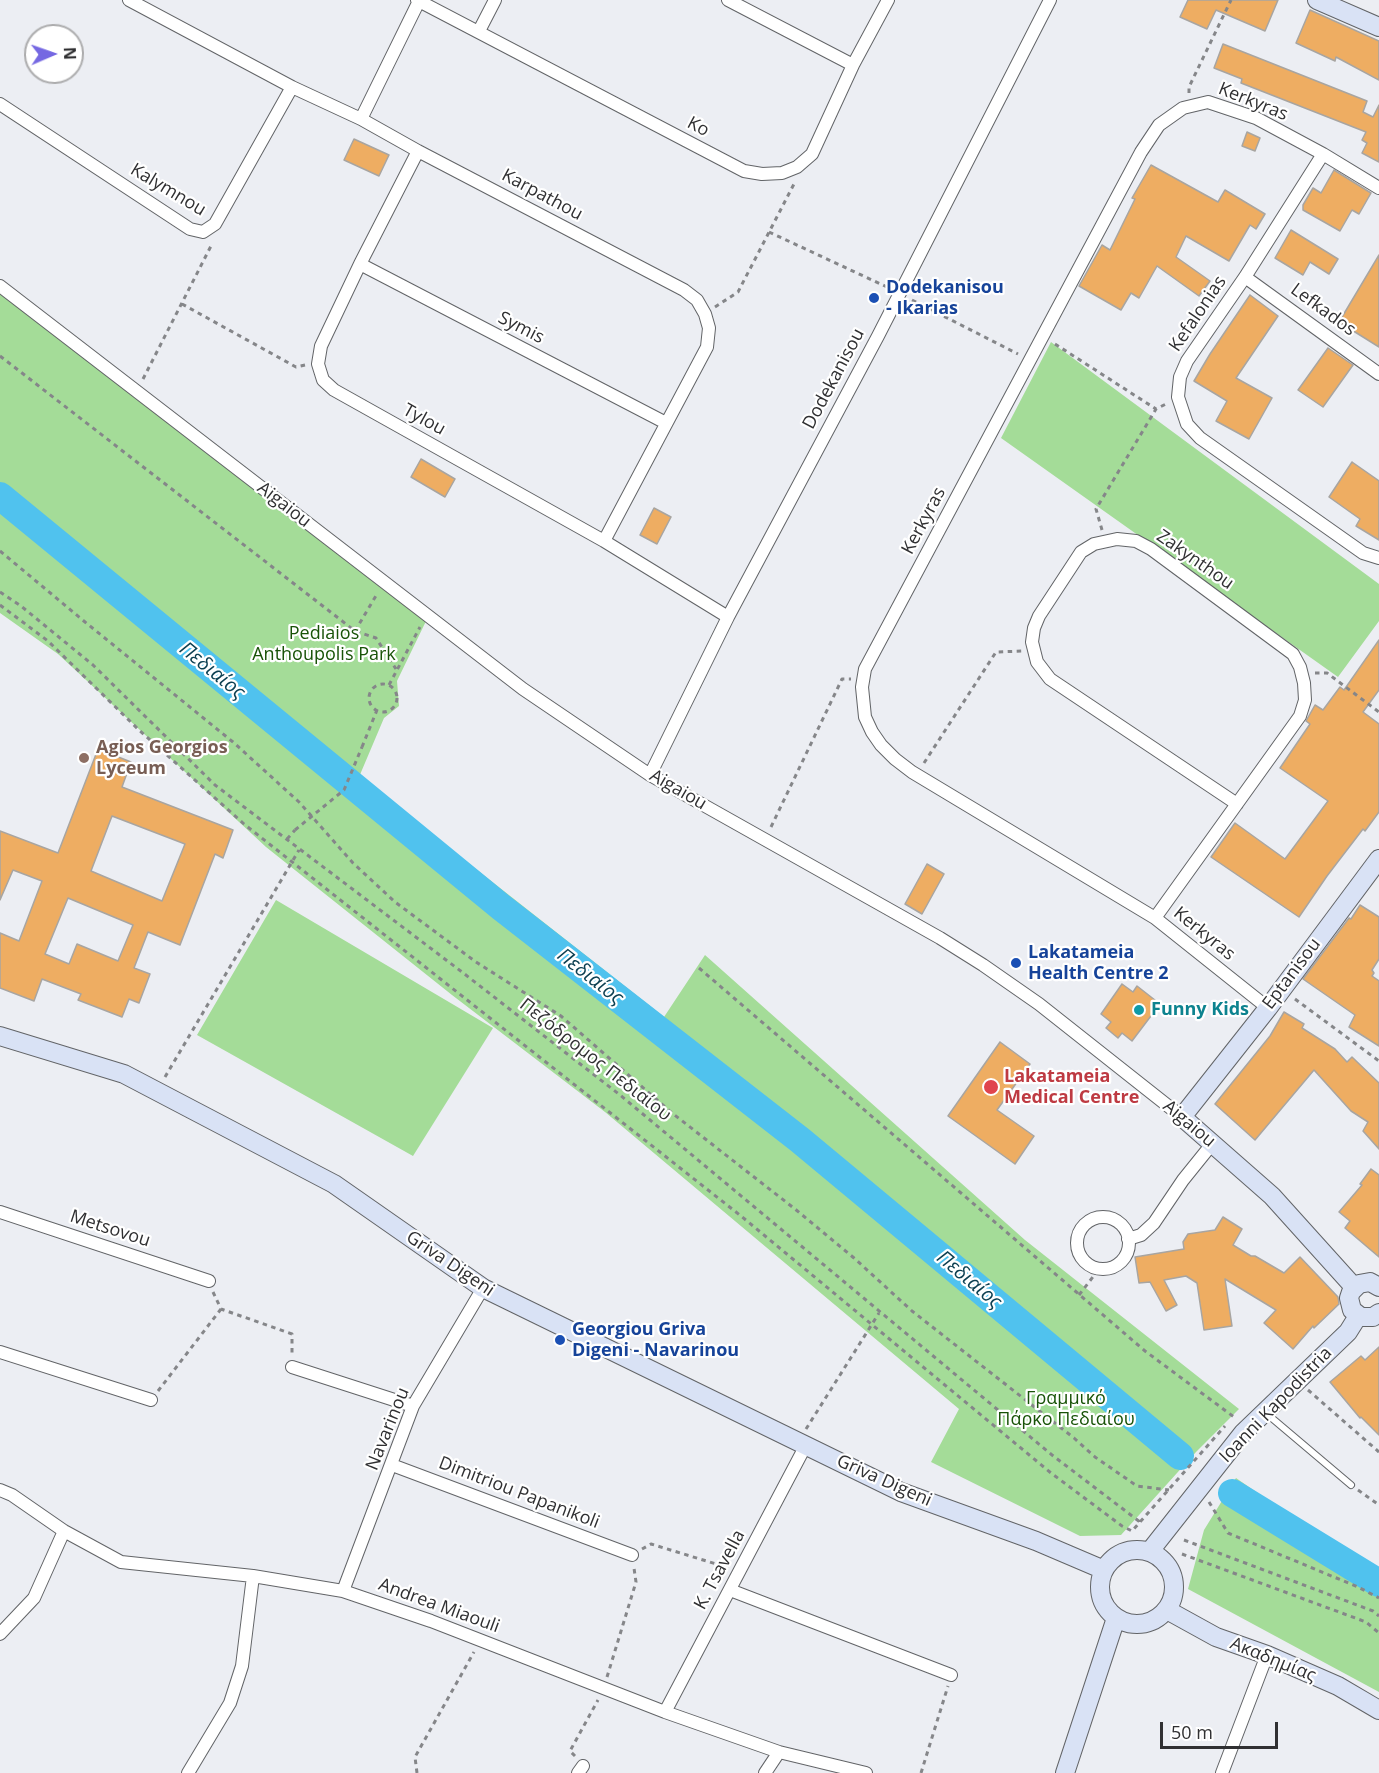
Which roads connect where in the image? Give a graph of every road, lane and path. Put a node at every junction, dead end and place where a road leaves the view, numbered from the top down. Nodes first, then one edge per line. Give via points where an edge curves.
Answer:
1 (129, 0) edge
2 (495, 0) edge
3 (728, 0) edge
4 (888, 0) edge
5 (1231, 0) edge
6 (1317, 0) edge
7 (418, 1) edge
8 (1045, 2) edge
9 (1379, 27) edge
10 (479, 31) junction
11 (853, 65) junction
12 (292, 87) junction
13 (0, 104) edge
14 (1190, 106) junction
15 (361, 119) junction
16 (418, 151) junction
17 (1323, 154) junction
18 (797, 167) junction
19 (1379, 188) edge
20 (209, 229) junction
21 (360, 264) junction
22 (1245, 277) junction
23 (0, 286) edge
24 (182, 304) junction
25 (705, 314) junction
26 (1043, 336) junction
27 (0, 356) edge
28 (318, 364) junction
29 (1379, 374) edge
30 (137, 392) junction
31 (1178, 397) junction
32 (1156, 408) junction
33 (666, 423) junction
34 (604, 541) junction
35 (1106, 542) junction
36 (0, 551) edge
37 (1379, 558) edge
38 (384, 582) junction
39 (0, 592) edge
40 (0, 605) edge
41 (427, 615) junction
42 (728, 617) junction
43 (355, 630) junction
44 (1034, 651) junction
45 (396, 669) junction
46 (1301, 672) junction
47 (863, 679) junction
48 (389, 685) junction
49 (377, 710) junction
50 (1379, 712) edge
51 (917, 775) junction
52 (650, 776) junction
53 (1237, 804) junction
54 (286, 839) junction
55 (765, 839) junction
56 (300, 850) junction
57 (1379, 859) edge
58 (292, 861) junction
59 (1155, 918) junction
60 (699, 968) dead end
61 (1282, 988) junction
62 (1268, 1008) junction
63 (0, 1036) edge
64 (1379, 1061) edge
65 (157, 1091) junction
66 (1182, 1117) junction
67 (1212, 1144) junction
68 (0, 1212) edge
69 (1128, 1239) junction
70 (1099, 1269) junction
71 (209, 1281) joint
72 (1354, 1287) junction
73 (1379, 1287) edge
74 (483, 1288) junction
75 (1079, 1295) junction
76 (221, 1309) junction
77 (879, 1312) junction
78 (1379, 1313) edge
79 (1358, 1316) junction
80 (872, 1324) junction
81 (0, 1352) edge
82 (292, 1367) joint
83 (1307, 1389) dead end
84 (151, 1400) joint
85 (414, 1406) junction
86 (1264, 1412) junction
87 (802, 1443) junction
88 (1379, 1452) edge
89 (392, 1465) junction
90 (1351, 1485) joint
91 (0, 1490) edge
92 (1169, 1490) junction
93 (1208, 1503) dead end
94 (1379, 1505) edge
95 (1140, 1522) junction
96 (64, 1531) junction
97 (1184, 1540) dead end
98 (1150, 1551) junction
99 (1182, 1554) dead end
100 (632, 1555) junction
101 (1104, 1570) junction
102 (740, 1572) junction
103 (253, 1575) junction
104 (343, 1590) junction
105 (730, 1590) junction
106 (1379, 1598) edge
107 (1167, 1610) junction
108 (1379, 1616) edge
109 (1116, 1618) junction
110 (1379, 1633) edge
111 (0, 1634) edge
112 (480, 1640) junction
113 (1267, 1655) junction
114 (951, 1675) joint
115 (604, 1688) junction
116 (1379, 1710) edge
117 (665, 1712) junction
118 (779, 1752) junction
119 (580, 1769) edge
120 (188, 1773) edge
121 (417, 1773) edge
122 (765, 1773) edge
123 (866, 1773) edge
124 (921, 1773) edge
125 (1065, 1773) edge
126 (1222, 1773) edge

1 - 12 street, Karpathou
2 - 10 street
3 - 11 street
4 - 11 street
5 - 14 path via 1189,87
6 - 9 street
7 - 10 street, Ko
7 - 15 street
8 - 42 street, Dodekanisou via 878,336
10 - 18 street, Ko via 744,171 782,173
11 - 18 street via 812,154
12 - 15 street, Karpathou
12 - 20 street, Kalymnou
13 - 20 street, Kalymnou via 190,229
14 - 17 street, Kerkyras via 1208,102 1256,118
14 - 26 street, Kerkyras via 1159,125 1141,152
15 - 16 street, Karpathou
16 - 21 street
16 - 25 street, Karpathou via 684,290 697,300
17 - 19 street, Kerkyras
17 - 22 street, Kefalonias
18 - 25 path via 795,183 738,292
20 - 24 path via 211,246
21 - 28 street via 321,346
21 - 33 street, Symis
22 - 29 street, Lefkados
22 - 31 street, Kefalonias via 1187,361
23 - 30 street, Aigaiou
24 - 28 path via 296,367
24 - 30 path
25 - 33 street via 709,328 707,347
26 - 32 path
26 - 47 street, Kerkyras
27 - 43 path
28 - 34 street, Tylou via 323,380 334,390
30 - 38 street, Aigaiou
31 - 32 path
31 - 37 street via 1187,424 1200,438 1363,553
32 - 35 path via 1096,509
33 - 34 street
34 - 42 street, Tylou
35 - 44 street, Zakynthou via 1082,552 1039,616 1034,628
35 - 46 street, Zakynthou via 1136,541 1151,549 1293,654
36 - 92 path via 233,742 299,802 353,864 395,902 476,962 561,1016 672,1113 1095,1457 1137,1486
38 - 41 street, Aigaiou
38 - 43 path
39 - 54 path, Πεζόδρομος Πεδιαίου via 93,664 215,786
40 - 58 path via 48,641 140,731 244,824
41 - 45 path
41 - 52 street, Aigaiou via 523,689
42 - 52 street, Dodekanisou
43 - 45 path via 376,638
44 - 51 path via 996,652
44 - 53 street via 1050,679
45 - 48 path
46 - 50 path via 1327,673
46 - 53 street, Zakynthou via 1305,700 1300,716
47 - 51 street, Kerkyras via 862,701 872,732 880,745
47 - 55 path via 842,679
48 - 49 path via 397,699 393,707
48 - 49 path via 380,684 369,696 370,704
49 - 54 path, bridge via 344,790
51 - 59 street, Kerkyras
52 - 55 street, Aigaiou
53 - 59 street, Zakynthou
54 - 56 path, Πεζόδρομος Πεδιαίου
55 - 66 street, Aigaiou via 983,965
56 - 58 path
56 - 77 path, Πεζόδρομος Πεδιαίου via 620,1095
57 - 61 street, Eptanisou
58 - 65 path
58 - 80 path
59 - 62 street, Kerkyras
60 - 75 path
61 - 62 street, Eptanisou
61 - 64 path
62 - 66 street, Eptanisou
63 - 65 street, Griva Digeni via 124,1074
65 - 74 street, Griva Digeni via 334,1184
66 - 67 street, Aigaiou
67 - 69 street via 1154,1223 1141,1235
67 - 72 street, Aigaiou via 1272,1196
68 - 71 street, Metsovou
69 - 70 street via 1121,1261
69 - 70 street via 1121,1224 1104,1217 1095,1218 1081,1229 1077,1246 1080,1254 1085,1262
70 - 75 path
71 - 76 path
72 - 73 street via 1364,1282
72 - 79 street via 1349,1304
74 - 85 street, Navarinou
74 - 87 street, Griva Digeni
75 - 92 path via 1145,1352 1234,1416
76 - 82 path via 292,1335
76 - 84 path
77 - 80 path
77 - 95 path, Πεζόδρομος Πεδιαίου
78 - 79 street via 1367,1318
79 - 86 street, Ioanni Kapodistria via 1348,1332
80 - 87 path
80 - 95 path via 1122,1526 1132,1531
81 - 84 street
82 - 85 street
83 - 88 path
85 - 89 street, Navarinou
86 - 90 lane
86 - 98 street, Ioanni Kapodistria
87 - 101 street, Griva Digeni via 901,1492
87 - 102 street, K. Tsavella
89 - 100 street, Dimitriou Papanikoli
89 - 104 street, Navarinou
90 - 94 path
91 - 96 street, Andrea Miaouli
92 - 95 path
93 - 106 path via 1228,1533
96 - 103 street, Andrea Miaouli via 121,1562
96 - 111 street via 34,1598
97 - 108 path
98 - 101 street via 1124,1551
98 - 107 street via 1167,1564 1174,1579
99 - 110 path via 1366,1622
100 - 102 path via 651,1544
100 - 115 path via 636,1582
101 - 109 street via 1101,1599
102 - 105 street, K. Tsavella
103 - 104 street, Andrea Miaouli
103 - 120 street via 242,1666 233,1694
104 - 112 street, Andrea Miaouli
105 - 114 street
105 - 117 street, K. Tsavella
107 - 109 street via 1138,1625
107 - 113 street, Ακαδημίας via 1216,1637
109 - 125 street
112 - 115 street, Andrea Miaouli
112 - 121 path via 415,1757
113 - 116 street, Ακαδημίας via 1338,1686
113 - 126 street
114 - 124 path
115 - 117 street, Andrea Miaouli
115 - 119 path via 570,1751
117 - 118 street, Andrea Miaouli
118 - 122 street
118 - 123 street, Andrea Miaouli

